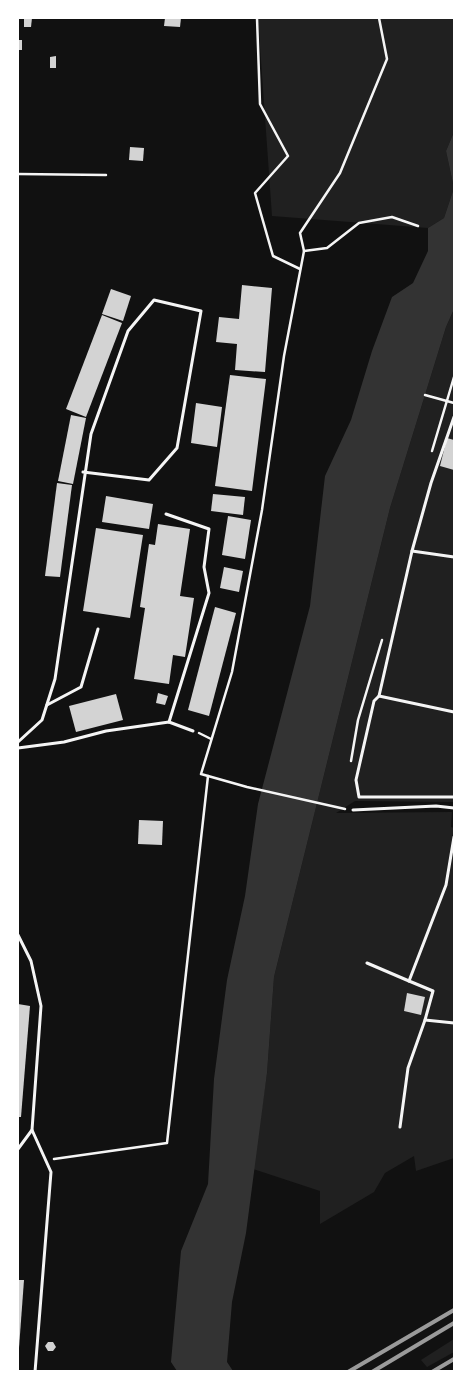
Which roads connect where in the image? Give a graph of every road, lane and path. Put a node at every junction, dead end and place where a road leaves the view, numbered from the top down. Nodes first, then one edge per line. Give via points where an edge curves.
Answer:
1 (257, 18) edge
2 (379, 18) edge
3 (18, 174) edge
4 (106, 175) dead end
5 (418, 226) dead end
6 (304, 252) junction
7 (300, 268) junction
8 (425, 395) dead end
9 (454, 403) edge
10 (454, 417) edge
11 (83, 472) junction
12 (166, 514) dead end
13 (412, 551) junction
14 (454, 557) edge
15 (98, 629) dead end
16 (379, 696) junction
17 (47, 705) junction
18 (454, 712) edge
19 (169, 722) junction
20 (193, 731) joint
21 (211, 739) junction
22 (18, 742) edge
23 (18, 748) edge
24 (208, 776) junction
25 (454, 797) edge
26 (340, 808) dead end
27 (454, 808) edge
28 (352, 810) dead end
29 (454, 837) edge
30 (18, 935) edge
31 (366, 963) dead end
32 (409, 981) junction
33 (425, 1020) junction
34 (454, 1023) edge
35 (400, 1127) dead end
36 (32, 1130) junction
37 (18, 1149) edge
38 (46, 1160) junction
39 (35, 1372) edge

1 - 7 path via 260,104 288,156 255,193 272,256
2 - 6 path via 387,59 340,173 300,233
3 - 4 path
5 - 6 path via 392,217 359,223 327,248
6 - 7 path
7 - 21 path via 262,510 232,672
8 - 9 path
10 - 13 lane
11 - 11 lane via 91,434 128,331 154,300 201,310 177,448 149,480
11 - 17 lane via 55,679
12 - 19 lane via 209,529 204,567 209,593
13 - 14 lane
13 - 16 lane
15 - 17 lane via 81,687
16 - 18 lane
16 - 25 lane via 374,701 356,780 359,797
17 - 22 lane via 42,720
19 - 20 lane
19 - 23 lane
20 - 21 path
21 - 24 path via 200,774
24 - 26 path
24 - 38 path via 167,1143
27 - 28 lane
29 - 32 lane via 446,885
30 - 36 lane via 31,961 42,1006
31 - 32 lane
32 - 33 lane via 433,991
33 - 34 lane
33 - 35 lane via 408,1068
36 - 37 lane
36 - 38 lane
38 - 39 lane via 51,1172

